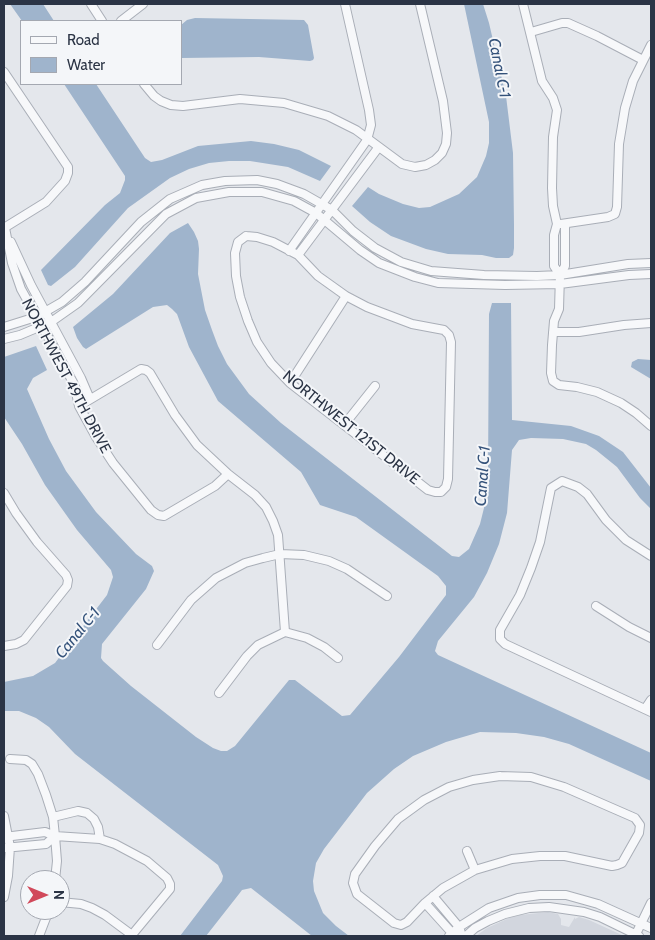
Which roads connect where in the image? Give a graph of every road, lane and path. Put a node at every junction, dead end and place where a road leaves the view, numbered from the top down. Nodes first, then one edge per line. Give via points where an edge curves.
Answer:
1 (91, 4) edge
2 (143, 4) edge
3 (345, 4) edge
4 (420, 4) edge
5 (523, 4) edge
6 (101, 20) edge
7 (122, 20) edge
8 (531, 32) junction
9 (651, 45) edge
10 (643, 60) junction
11 (4, 72) edge
12 (145, 85) edge
13 (367, 140) junction
14 (378, 148) junction
15 (345, 172) junction
16 (355, 178) junction
17 (323, 203) junction
18 (332, 210) junction
19 (316, 213) junction
20 (325, 220) junction
21 (561, 224) junction
22 (4, 228) edge
23 (289, 251) junction
24 (298, 255) junction
25 (651, 263) edge
26 (651, 274) edge
27 (560, 275) junction
28 (560, 284) junction
29 (346, 296) junction
30 (46, 312) junction
31 (36, 317) junction
32 (51, 322) junction
33 (651, 323) edge
34 (41, 326) junction
35 (4, 327) edge
36 (553, 332) junction
37 (4, 339) edge
38 (290, 383) junction
39 (374, 386) dead end
40 (90, 399) junction
41 (79, 406) junction
42 (344, 425) junction
43 (651, 426) edge
44 (228, 474) junction
45 (4, 493) edge
46 (280, 554) junction
47 (651, 556) edge
48 (387, 596) dead end
49 (596, 606) dead end
50 (285, 632) junction
51 (651, 638) edge
52 (157, 645) dead end
53 (4, 646) edge
54 (338, 658) dead end
55 (219, 693) dead end
56 (651, 700) edge
57 (648, 711) edge
58 (10, 759) dead end
59 (4, 816) edge
60 (53, 817) junction
61 (6, 836) edge
62 (55, 836) junction
63 (100, 838) junction
64 (7, 848) edge
65 (468, 851) dead end
66 (56, 870) edge
67 (475, 870) junction
68 (433, 896) junction
69 (4, 898) edge
70 (70, 903) edge
71 (425, 903) junction
72 (651, 903) edge
73 (440, 905) junction
74 (432, 912) junction
75 (45, 920) edge
76 (641, 923) junction
77 (459, 926) junction
78 (651, 928) edge
79 (453, 935) edge
80 (39, 936) edge
81 (132, 936) edge
82 (462, 936) edge
83 (466, 936) edge
84 (636, 936) edge
85 (648, 936) edge

1 - 6 street
2 - 7 street
3 - 13 street via 369,110 371,125
4 - 14 street via 443,101 446,144 431,162 415,166 402,164
5 - 8 street
8 - 10 street via 562,24 574,25
8 - 21 street via 542,81 557,110 552,161 553,206
9 - 10 street
10 - 21 street via 625,108 619,144 615,214
11 - 22 street via 68,167 68,173 46,202
12 - 13 street via 154,96 171,105 240,99 284,103 328,116 356,130
13 - 14 street
13 - 15 street
14 - 16 street
15 - 16 street
15 - 17 street
16 - 18 street
17 - 18 street
17 - 19 street
17 - 30 street via 290,188 257,180 225,181 184,192 154,210 85,282
18 - 20 street
18 - 27 street via 352,231 401,262 431,270 484,275
19 - 20 street
19 - 23 street
19 - 32 street via 294,201 262,192 229,192 196,198 166,214 95,288
20 - 24 street
20 - 28 street via 366,255 415,277 453,284
21 - 27 street via 554,235 554,266
22 - 30 street, NORTHWEST 49TH DRIVE
22 - 31 street, NORTHWEST 49TH DRIVE via 21,289
23 - 24 street
23 - 38 street, NORTHWEST 121ST DRIVE via 273,242 246,236 238,242 235,253 240,297 248,321 271,363
24 - 29 street via 318,276
25 - 27 street
26 - 28 street
27 - 28 street
28 - 36 street via 559,309
29 - 38 street
29 - 42 street, NORTHWEST 121ST DRIVE via 387,316 444,330 449,335 446,486 441,492 428,490
30 - 31 street
30 - 32 street, NORTHWEST 49TH DRIVE
31 - 34 street, NORTHWEST 49TH DRIVE
31 - 35 street
32 - 34 street
32 - 40 street, NORTHWEST 49TH DRIVE
33 - 36 street
34 - 37 street
34 - 41 street, NORTHWEST 49TH DRIVE via 74,384
36 - 43 street via 553,381 621,402
38 - 42 street, NORTHWEST 121ST DRIVE
39 - 42 street
40 - 41 street
40 - 44 street via 132,373 141,369 150,372 197,445
41 - 44 street, NORTHWEST 49TH DRIVE via 113,463 150,510 158,515 164,516 185,504
44 - 46 street via 266,507 278,536
45 - 53 street via 68,580 67,586 24,640
46 - 48 street via 329,560
46 - 50 street
46 - 52 street via 245,563 216,578 191,600
47 - 57 street via 626,540 578,486 562,481 551,488 531,568 500,630 500,639 511,647
49 - 51 street
50 - 54 street via 307,638
50 - 55 street via 258,645
56 - 57 street
58 - 60 street via 26,760 32,764
59 - 61 street
60 - 62 street
60 - 63 street via 78,811 87,814 94,819
61 - 62 street via 45,832
61 - 64 street
62 - 63 street
62 - 64 street via 46,844
62 - 66 street
63 - 81 street via 147,861 170,884 170,889
64 - 69 street via 8,876
65 - 67 street
67 - 68 street
67 - 71 street via 512,859 540,856 565,856 612,866 622,862 640,825 635,818 564,787 531,777 500,776 449,787 398,819 355,874 353,883 357,894 401,925
68 - 71 street
68 - 73 street
70 - 81 street via 92,908
71 - 74 street
72 - 76 street
73 - 74 street
73 - 77 street
74 - 79 street
75 - 80 street
76 - 77 street via 598,904 550,894 504,902
76 - 78 street
76 - 84 street
77 - 79 street
77 - 82 street
78 - 85 street
83 - 84 street via 475,928 505,914 549,907 600,917

